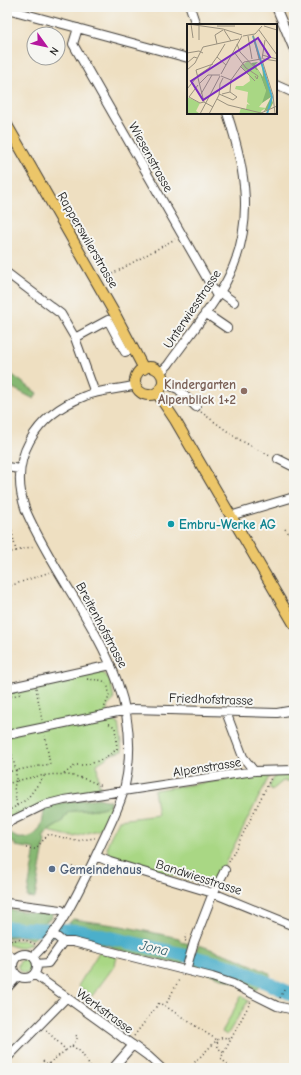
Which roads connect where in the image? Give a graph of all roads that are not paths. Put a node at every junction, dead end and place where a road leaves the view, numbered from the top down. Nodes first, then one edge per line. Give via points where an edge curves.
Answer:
1 (190, 7) edge
2 (276, 7) edge
3 (7, 9) edge
4 (196, 24) edge
5 (78, 28) junction
6 (294, 50) edge
7 (187, 58) edge
8 (277, 85) edge
9 (294, 93) edge
10 (227, 114) edge
11 (7, 125) edge
12 (7, 273) edge
13 (218, 294) junction
14 (234, 302) dead end
15 (205, 313) junction
16 (112, 318) junction
17 (227, 328) dead end
18 (75, 338) junction
19 (144, 369) junction
20 (162, 378) junction
21 (136, 385) junction
22 (95, 393) junction
23 (157, 393) junction
24 (196, 407) road end
25 (278, 459) road end
26 (7, 467) edge
27 (294, 467) edge
28 (20, 469) junction
29 (294, 497) edge
30 (230, 516) junction
31 (294, 624) edge
32 (111, 665) junction
33 (7, 688) edge
34 (126, 710) junction
35 (294, 710) edge
36 (226, 712) junction
37 (8, 738) edge
38 (294, 770) edge
39 (254, 771) junction
40 (123, 791) junction
41 (7, 823) edge
42 (96, 856) junction
43 (225, 870) road end
44 (213, 893) junction
45 (7, 903) edge
46 (62, 913) junction
47 (294, 926) edge
48 (57, 938) junction
49 (7, 954) edge
50 (15, 959) junction
51 (35, 961) junction
52 (187, 967) junction
53 (34, 974) junction
54 (18, 976) junction
55 (7, 988) edge
56 (66, 998) junction
57 (294, 1010) edge
58 (132, 1042) junction
59 (7, 1058) edge
60 (113, 1068) edge
61 (162, 1068) edge

1 - 4 street
2 - 6 street
3 - 5 street
5 - 7 street
5 - 13 street, Wiesenstrasse via 73,44 182,236
8 - 9 street
10 - 13 street, Unterwiesstrasse via 241,156 244,228 234,265
11 - 16 main road, Rapperswilerstrasse
12 - 18 street via 61,314
13 - 14 street
13 - 15 street, Unterwiesstrasse
15 - 17 street
15 - 20 street, Unterwiesstrasse via 168,365
16 - 18 street
16 - 19 main road, Rapperswilerstrasse via 134,349
18 - 22 street
19 - 20 main road via 151,368
19 - 21 main road via 138,374
20 - 23 main road via 161,388
20 - 24 street via 178,389
21 - 22 street, Breitenhofstrasse
21 - 23 main road via 143,394
22 - 28 street, Breitenhofstrasse via 68,404 44,423 28,444
23 - 30 main road
25 - 27 street
26 - 28 street
28 - 32 street, Breitenhofstrasse via 21,495 30,522
29 - 30 street
30 - 31 main road
32 - 33 street
32 - 34 street, Breitenhofstrasse
34 - 36 street, Friedhofstrasse
34 - 37 street, Friedhofstrasse via 43,727
34 - 40 street, Breitenhofstrasse via 129,750
35 - 36 street, Friedhofstrasse via 277,713
36 - 39 street via 244,757
38 - 39 street, Alpenstrasse
39 - 40 street, Alpenstrasse
40 - 41 street, Alpenstrasse via 44,805
40 - 42 street, Breitenhofstrasse via 117,811
42 - 44 street, Bandwiesstrasse
42 - 46 street, Breitenhofstrasse
43 - 44 street
44 - 47 street, Bandwiesstrasse
44 - 52 street
45 - 46 street
46 - 48 street, Breitenhofstrasse
48 - 51 street, Breitenhofstrasse
48 - 51 street via 48,963
48 - 52 street via 118,955
49 - 50 street
50 - 51 street via 22,954
50 - 54 street via 13,967
51 - 53 street, Breitenhofstrasse
52 - 57 street via 233,984 281,1007
53 - 54 street via 25,978
53 - 56 street, Werkstrasse
54 - 55 street
56 - 58 street, Werkstrasse
56 - 59 street via 16,1052
58 - 60 street
58 - 61 street, Werkstrasse

